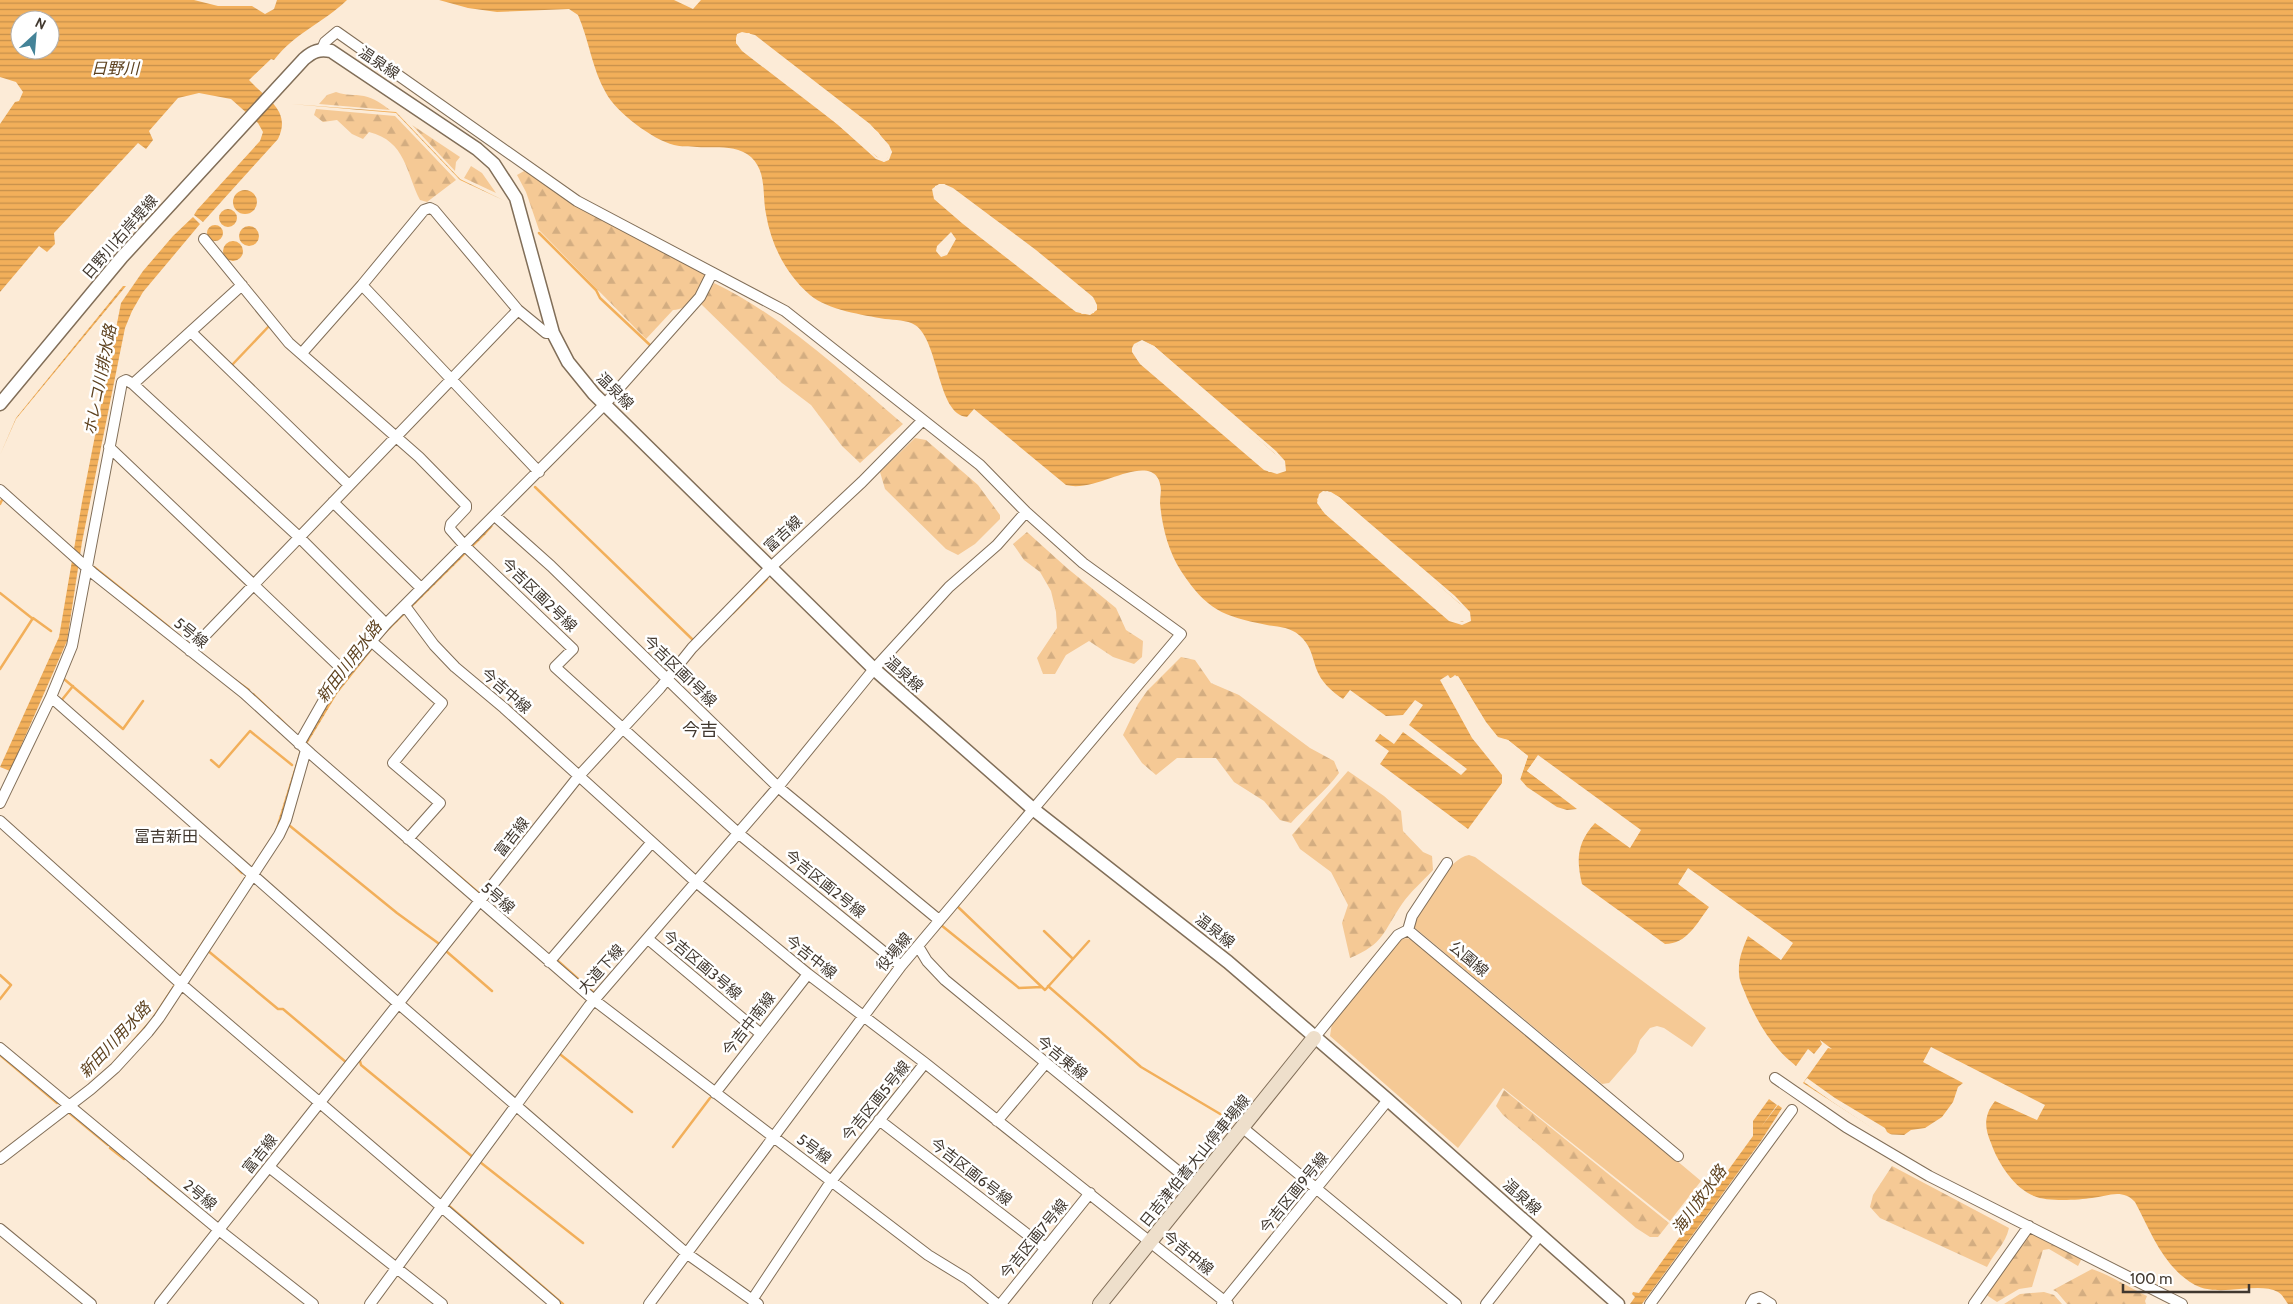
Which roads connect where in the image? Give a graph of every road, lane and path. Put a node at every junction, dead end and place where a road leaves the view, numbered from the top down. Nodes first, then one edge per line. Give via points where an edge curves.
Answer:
1 (322, 50) junction
2 (204, 239) dead end
3 (712, 272) junction
4 (242, 284) junction
5 (362, 285) junction
6 (518, 310) junction
7 (191, 332) junction
8 (553, 333) junction
9 (302, 353) junction
10 (451, 378) junction
11 (133, 384) junction
12 (0, 404) edge
13 (605, 404) junction
14 (922, 421) junction
15 (395, 437) junction
16 (109, 447) junction
17 (539, 472) junction
18 (349, 486) junction
19 (0, 490) edge
20 (333, 502) junction
21 (1026, 512) junction
22 (495, 516) junction
23 (298, 536) junction
24 (465, 546) junction
25 (85, 565) junction
26 (770, 568) junction
27 (252, 584) junction
28 (421, 588) junction
29 (405, 606) junction
30 (386, 624) junction
31 (370, 641) junction
32 (190, 651) junction
33 (874, 669) junction
34 (344, 672) junction
35 (666, 678) junction
36 (51, 697) junction
37 (622, 729) junction
38 (303, 747) junction
39 (578, 777) junction
40 (778, 787) junction
41 (0, 802) edge
42 (1033, 809) junction
43 (0, 821) edge
44 (738, 832) junction
45 (408, 839) junction
46 (652, 842) junction
47 (1446, 863) dead end
48 (250, 873) junction
49 (696, 882) junction
50 (480, 902) junction
51 (939, 920) junction
52 (1408, 930) junction
53 (648, 939) junction
54 (918, 946) junction
55 (549, 962) junction
56 (901, 966) junction
57 (808, 974) junction
58 (179, 982) junction
59 (594, 1000) junction
60 (399, 1004) junction
61 (863, 1015) junction
62 (761, 1034) junction
63 (1314, 1038) junction
64 (0, 1048) edge
65 (925, 1064) junction
66 (1045, 1064) junction
67 (1775, 1078) dead end
68 (715, 1093) junction
69 (1388, 1100) junction
70 (67, 1104) junction
71 (319, 1104) junction
72 (516, 1105) junction
73 (1792, 1110) dead end
74 (880, 1120) junction
75 (997, 1121) junction
76 (1243, 1128) junction
77 (773, 1136) junction
78 (1678, 1156) dead end
79 (0, 1159) edge
80 (269, 1168) junction
81 (832, 1180) junction
82 (1196, 1186) junction
83 (1317, 1190) junction
84 (1090, 1193) junction
85 (441, 1208) junction
86 (2029, 1226) junction
87 (0, 1229) edge
88 (219, 1230) junction
89 (1540, 1235) junction
90 (1150, 1242) junction
91 (1045, 1248) junction
92 (686, 1253) junction
93 (396, 1268) junction
94 (755, 1302) edge
95 (1225, 1303) edge
96 (91, 1304) edge
97 (160, 1304) edge
98 (313, 1304) edge
99 (370, 1304) edge
100 (442, 1304) edge
101 (555, 1304) edge
102 (649, 1304) edge
103 (996, 1304) edge
104 (1002, 1304) edge
105 (1100, 1304) edge
106 (1456, 1304) edge
107 (1486, 1304) edge
108 (1617, 1304) edge
109 (1650, 1304) edge
110 (1751, 1304) edge
111 (1772, 1304) edge
112 (1974, 1304) edge
113 (2182, 1304) edge

1 - 3 street via 325,42 337,32 577,201
1 - 8 street, 温泉線 via 348,62 477,149 494,164 520,207
1 - 12 street, 日野川右岸堤線 via 312,52 304,59 122,257
2 - 4 street, 今吉区画2号線
3 - 13 street via 700,297
3 - 14 street via 785,312
4 - 7 street
4 - 9 street, 今吉区画2号線 via 289,343
5 - 6 street via 424,210 430,208
5 - 9 street
5 - 10 street
6 - 8 street via 546,333
6 - 10 street
7 - 11 street
7 - 18 street
8 - 13 street, 温泉線 via 581,380
9 - 15 street, 今吉区画2号線
10 - 15 street
10 - 17 street
11 - 16 street via 126,380 122,382
11 - 23 street
13 - 17 street
13 - 26 street, 温泉線
14 - 21 street via 980,465
14 - 26 street, 富吉線
15 - 18 street
15 - 24 street, 今吉区画2号線 via 466,505 450,529
16 - 25 street
16 - 27 street
17 - 22 street
18 - 20 street
19 - 25 street, 5号線
20 - 23 street
20 - 28 street
21 - 33 street, 大道下線 via 997,545 949,587
21 - 42 street, 役場線 via 1083,563 1181,634
22 - 24 street
22 - 35 street, 今吉区画1号線
23 - 27 street
23 - 30 street
24 - 28 street
24 - 37 street, 今吉区画2号線 via 573,649 554,668
25 - 32 street, 5号線
25 - 36 street via 72,646
26 - 33 street, 温泉線
26 - 35 street, 富吉線
27 - 32 street
27 - 34 street
28 - 29 street
29 - 30 street
29 - 39 street, 今吉中線 via 434,645 456,667
30 - 31 street
31 - 34 street
31 - 45 street via 442,703 393,763 440,803
32 - 38 street, 5号線 via 244,693
33 - 40 street, 大道下線
33 - 42 street, 温泉線
34 - 38 street via 324,700
35 - 37 street, 富吉線
35 - 40 street, 今吉区画1号線
36 - 41 street
36 - 48 street
37 - 39 street, 富吉線
37 - 44 street, 今吉区画2号線
38 - 45 street, 5号線
38 - 48 street via 286,820 279,835
39 - 46 street, 今吉中線
39 - 50 street, 富吉線
40 - 44 street, 大道下線
40 - 51 street, 今吉区画1号線
42 - 51 street, 役場線
42 - 63 street, 温泉線 via 1228,962
43 - 58 street
44 - 49 street, 大道下線
44 - 56 street, 今吉区画2号線
45 - 50 street, 5号線
46 - 49 street, 今吉中線
46 - 55 street
47 - 52 street via 1412,916
48 - 58 street
48 - 60 street
49 - 53 street, 大道下線
49 - 57 street, 今吉中線
50 - 55 street, 5号線
50 - 60 street, 富吉線
51 - 54 street, 役場線
52 - 63 street via 1398,935
52 - 78 street, 公園線
53 - 59 street, 大道下線
53 - 62 street, 今吉区画3号線
54 - 56 street, 役場線
54 - 66 street, 今吉東線 via 945,980
55 - 59 street, 5号線
56 - 61 street, 役場線
57 - 61 street, 今吉中線
57 - 62 street, 今吉中南線
58 - 70 street via 159,1018 115,1068
58 - 71 street
59 - 68 street, 5号線
59 - 72 street, 大道下線
60 - 71 street, 富吉線
60 - 72 street
61 - 65 street, 今吉中線
61 - 77 street, 役場線
62 - 68 street, 今吉中南線
63 - 69 street, 温泉線
63 - 76 main road, 日吉津伯耆大山停車場線
64 - 70 street, 2号線
65 - 74 street, 今吉区画5号線
65 - 75 street, 今吉中線
66 - 75 street
66 - 82 street, 今吉東線
67 - 86 street via 1881,1148
68 - 77 street, 5号線
69 - 83 street, 今吉区画9号線
69 - 89 street, 温泉線
70 - 79 street
70 - 88 street, 2号線
71 - 80 street, 富吉線
71 - 85 street
72 - 85 street, 大道下線
72 - 92 street
73 - 109 street
74 - 81 street, 今吉区画5号線
74 - 91 street, 今吉区画6号線
75 - 84 street, 今吉中線
76 - 82 main road, 日吉津伯耆大山停車場線
76 - 83 street
77 - 81 street, 5号線
77 - 92 street, 役場線
80 - 88 street, 富吉線
80 - 93 street
81 - 94 street, 今吉区画5号線
81 - 103 street, 5号線
82 - 90 main road, 日吉津伯耆大山停車場線
83 - 95 street, 今吉区画9号線
83 - 106 street
84 - 90 street, 今吉中線
84 - 91 street, 今吉区画7号線
85 - 93 street, 大道下線
85 - 101 street
86 - 112 street
86 - 113 street
87 - 96 street
88 - 97 street, 富吉線
88 - 98 street, 2号線
89 - 107 street
89 - 108 street, 温泉線
90 - 95 street, 今吉中線
90 - 105 main road, 日吉津伯耆大山停車場線
91 - 104 street, 今吉区画7号線
92 - 94 street
92 - 102 street, 役場線
93 - 99 street, 大道下線
93 - 100 street
110 - 111 street via 1760,1297

